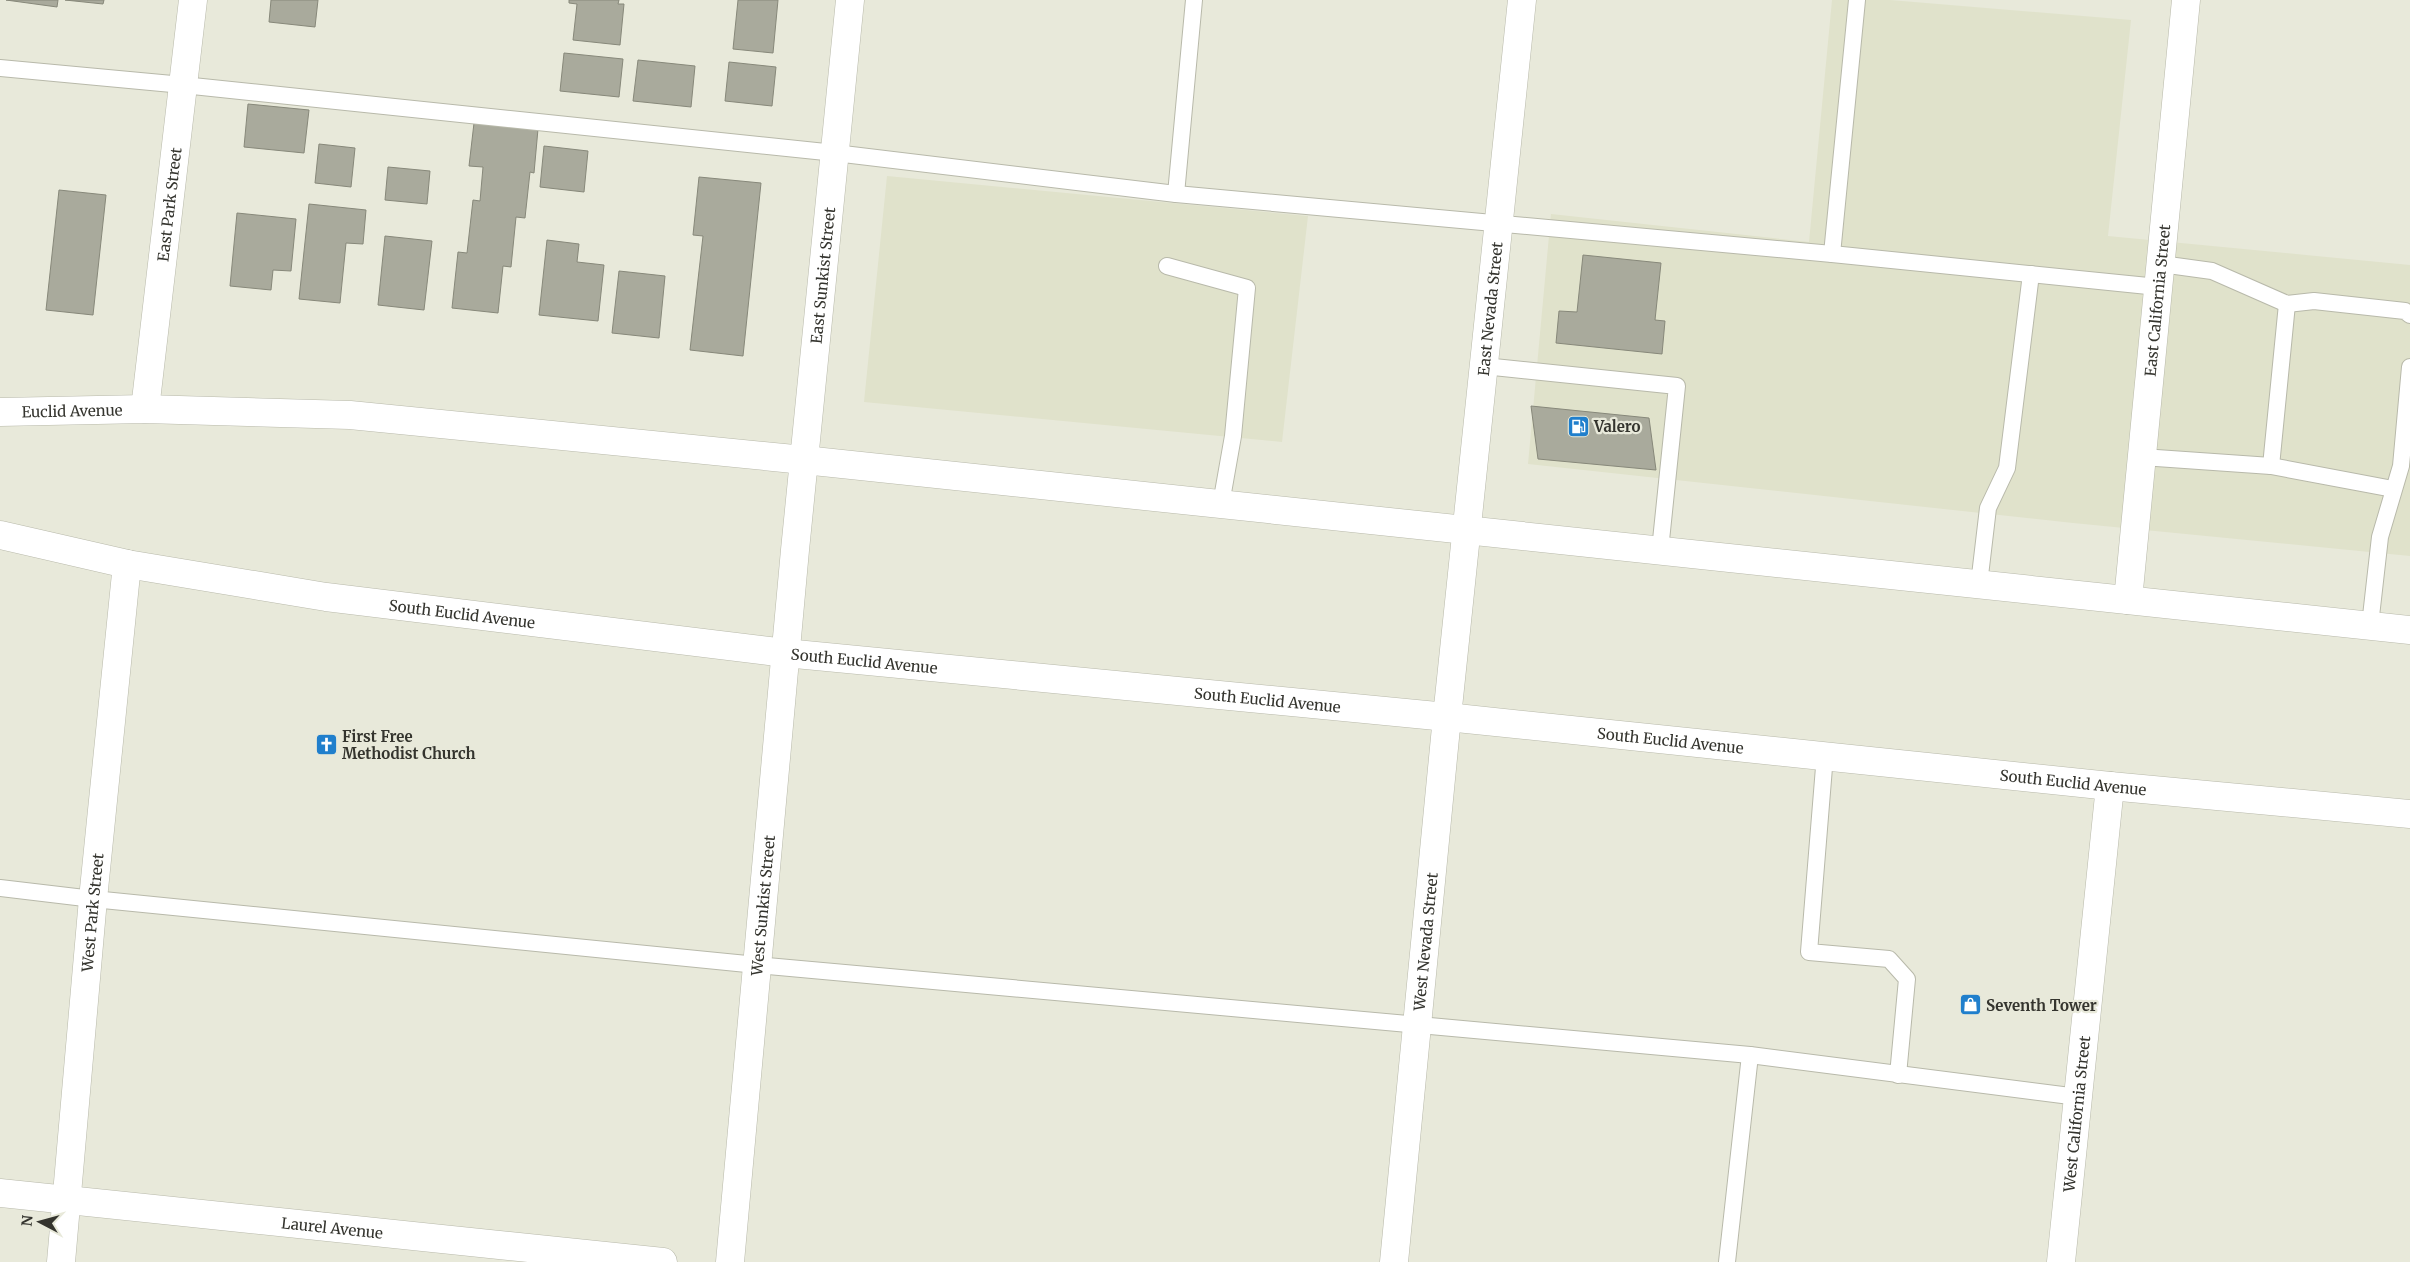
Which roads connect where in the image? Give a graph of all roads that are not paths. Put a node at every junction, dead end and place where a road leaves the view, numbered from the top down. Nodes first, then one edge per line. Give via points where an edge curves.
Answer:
1 (193, 0) edge
2 (850, 0) edge
3 (1194, 0) edge
4 (1522, 0) edge
5 (1857, 0) edge
6 (2186, 0) edge
7 (0, 68) edge
8 (183, 85) junction
9 (835, 153) junction
10 (1176, 194) junction
11 (1499, 224) junction
12 (1832, 254) junction
13 (1167, 266) dead end
14 (2030, 274) junction
15 (2160, 276) junction
16 (2287, 304) junction
17 (2410, 315) edge
18 (1484, 366) junction
19 (2410, 367) edge
20 (145, 409) junction
21 (0, 412) edge
22 (2142, 457) junction
23 (804, 460) junction
24 (2272, 466) junction
25 (2393, 489) junction
26 (1221, 504) junction
27 (1467, 530) junction
28 (0, 535) edge
29 (795, 550) joint
30 (1660, 550) junction
31 (127, 564) junction
32 (1979, 584) junction
33 (2128, 600) junction
34 (1457, 619) joint
35 (2370, 626) junction
36 (2410, 630) edge
37 (786, 653) junction
38 (1447, 717) junction
39 (1825, 756) junction
40 (2110, 786) junction
41 (2410, 814) edge
42 (0, 888) edge
43 (93, 899) junction
44 (757, 965) junction
45 (1417, 1024) junction
46 (1750, 1055) junction
47 (1898, 1075) junction
48 (2078, 1097) junction
49 (0, 1192) edge
50 (68, 1199) junction
51 (61, 1262) edge
52 (663, 1262) edge
53 (730, 1262) edge
54 (1394, 1262) edge
55 (1727, 1262) edge
56 (2061, 1262) edge

1 - 8 street, East Park Street
2 - 9 street, East Sunkist Street
3 - 10 lane
4 - 11 street, East Nevada Street
5 - 12 lane
6 - 15 street, East California Street
7 - 8 lane
8 - 9 lane
8 - 20 street, East Park Street
9 - 10 lane
9 - 23 street, East Sunkist Street
10 - 11 lane
11 - 12 lane
11 - 18 street, East Nevada Street
12 - 14 lane
13 - 26 lane via 1247,288 1233,436
14 - 15 lane
14 - 32 lane via 2007,468 1988,508
15 - 16 lane via 2212,270
15 - 22 street, East California Street
16 - 17 lane via 2314,301 2405,310
16 - 24 lane
18 - 27 street, East Nevada Street
18 - 30 lane via 1677,386
19 - 25 lane via 2401,466
20 - 21 street, Euclid Avenue
20 - 23 street via 350,415
22 - 24 lane
22 - 33 street, East California Street
23 - 26 street
23 - 29 street, East Sunkist Street
24 - 25 lane
25 - 35 lane via 2380,537
26 - 27 street
27 - 30 street
27 - 34 street, East Nevada Street
28 - 31 street
29 - 37 street, West Sunkist Street
30 - 32 street
31 - 37 street, South Euclid Avenue via 326,598
31 - 43 street, West Park Street
32 - 33 street
33 - 35 street
34 - 38 street, West Nevada Street
35 - 36 street
37 - 38 street, South Euclid Avenue
37 - 44 street, West Sunkist Street
38 - 39 street, South Euclid Avenue
38 - 45 street, West Nevada Street
39 - 40 street, South Euclid Avenue
39 - 47 lane via 1809,952 1889,959 1907,979
40 - 41 street, South Euclid Avenue
40 - 48 street, West California Street
42 - 43 lane
43 - 44 lane
43 - 50 street, West Park Street
44 - 45 lane
44 - 53 street, West Sunkist Street
45 - 46 lane
45 - 54 street, West Nevada Street
46 - 47 lane
46 - 55 lane
47 - 48 lane
48 - 56 street, West California Street
49 - 50 street, Laurel Avenue
50 - 51 street, West Park Street
50 - 52 street, Laurel Avenue

